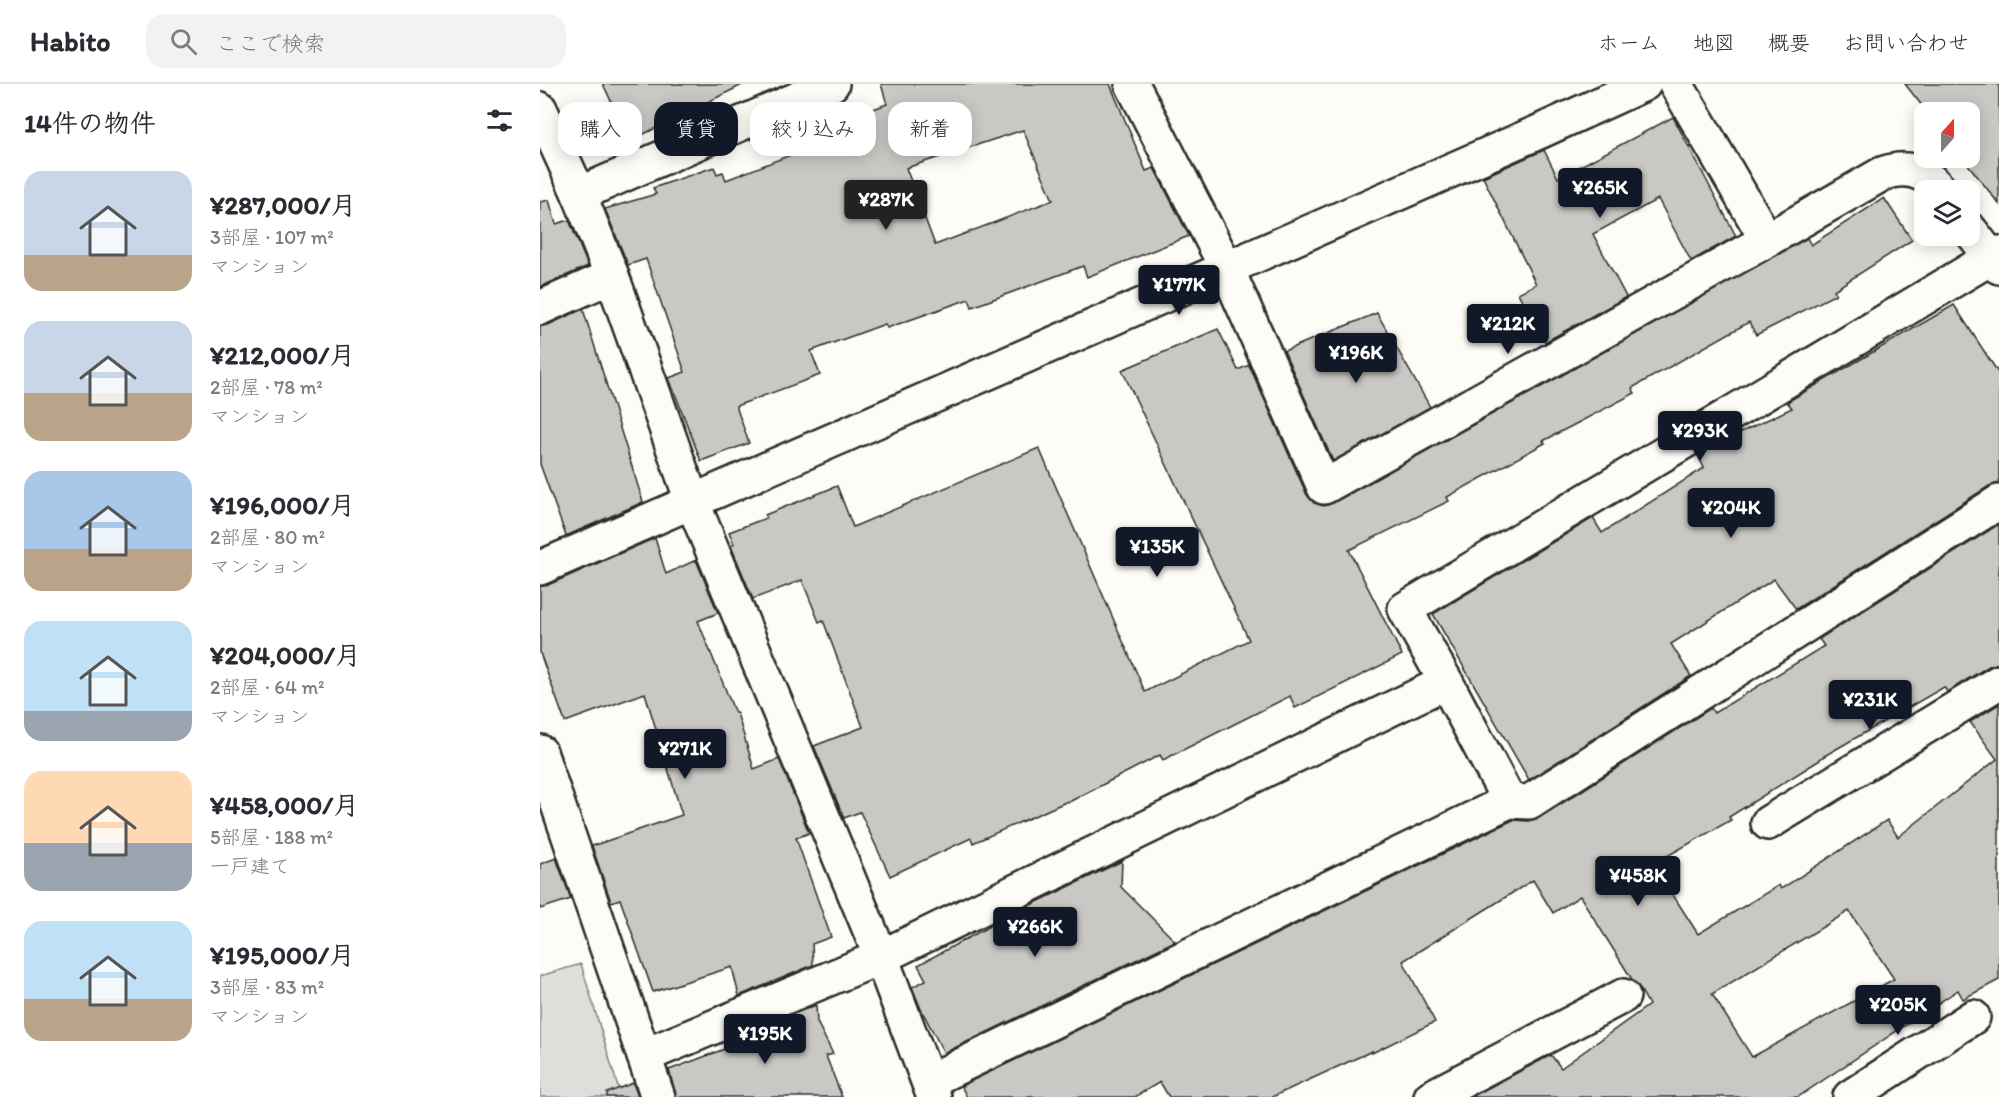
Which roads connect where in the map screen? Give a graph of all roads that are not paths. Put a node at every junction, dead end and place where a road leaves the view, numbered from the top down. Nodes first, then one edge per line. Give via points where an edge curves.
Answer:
1 (832, 84) edge
2 (1132, 84) edge
3 (1644, 84) edge
4 (1676, 84) edge
5 (540, 109) edge
6 (1932, 180) edge
7 (579, 194) junction
8 (1767, 240) junction
9 (1980, 241) edge
10 (1996, 259) edge
11 (1227, 267) junction
12 (612, 276) junction
13 (540, 308) edge
14 (693, 501) junction
15 (1999, 502) edge
16 (540, 568) edge
17 (1446, 682) junction
18 (1999, 682) edge
19 (540, 752) edge
20 (1509, 801) junction
21 (551, 820) edge
22 (1768, 823) dead end
23 (881, 957) junction
24 (1623, 996) dead end
25 (1973, 1017) dead end
26 (644, 1056) junction
27 (931, 1089) edge
28 (658, 1097) edge
29 (1431, 1097) edge
30 (1850, 1097) edge

1 - 7 street
2 - 11 street
3 - 11 street
4 - 8 street
5 - 7 street
6 - 8 street via 1908,170 1882,174
7 - 12 street
8 - 11 street via 1324,487
9 - 10 street
10 - 17 street via 1405,609
11 - 14 street
12 - 13 street
12 - 14 street
14 - 16 street
14 - 23 street
15 - 20 street via 1536,798 1529,802
17 - 20 street
17 - 23 street
18 - 22 street
19 - 21 street
20 - 27 street
21 - 26 street
23 - 26 street
23 - 27 street
24 - 29 street
25 - 30 street
26 - 28 street

